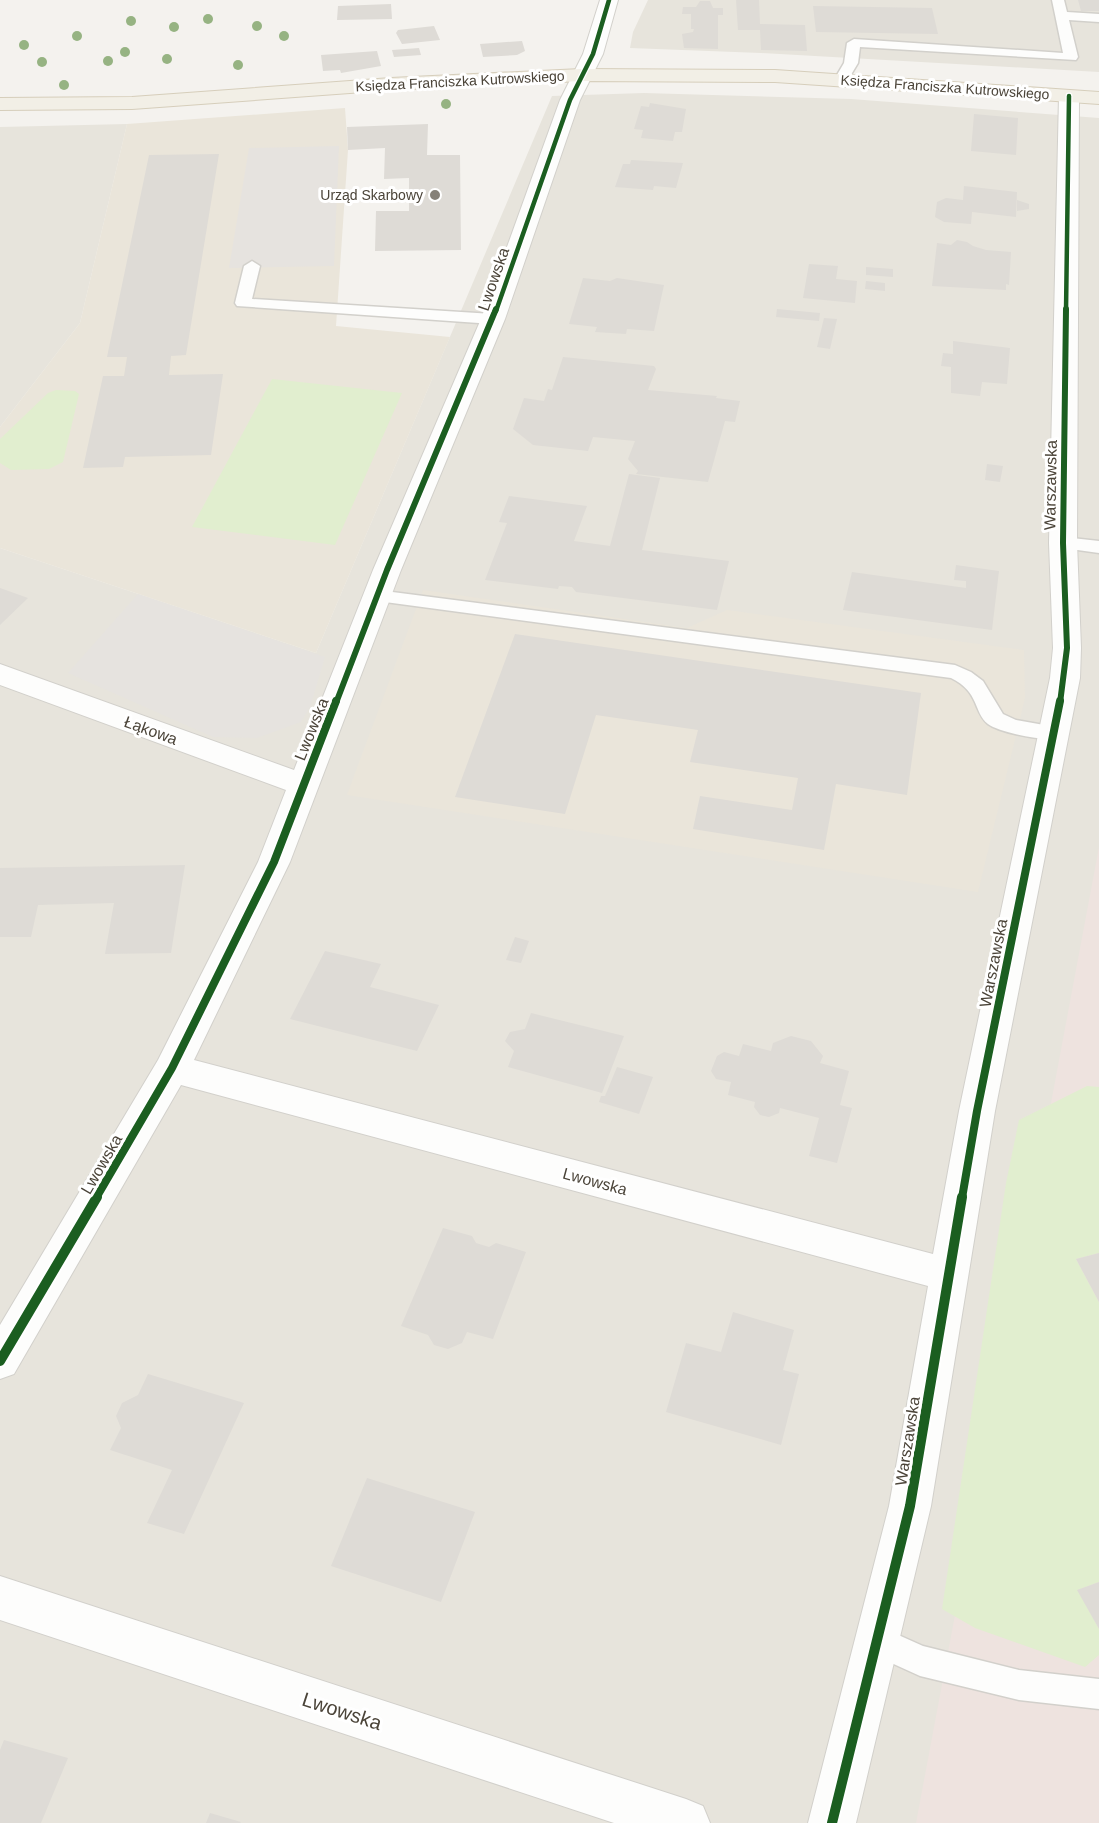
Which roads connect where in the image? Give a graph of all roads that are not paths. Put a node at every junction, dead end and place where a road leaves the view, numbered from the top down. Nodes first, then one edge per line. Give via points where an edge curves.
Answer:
1 (609, 0) edge
2 (1058, 0) edge
3 (1062, 16) junction
4 (1099, 18) edge
5 (581, 75) junction
6 (841, 80) junction
7 (1084, 97) edge
8 (0, 104) edge
9 (252, 266) dead end
10 (493, 319) junction
11 (1063, 543) junction
12 (1099, 547) edge
13 (377, 596) junction
14 (0, 674) edge
15 (1054, 733) junction
16 (303, 785) junction
17 (172, 1068) junction
18 (948, 1275) junction
19 (0, 1361) edge
20 (0, 1598) edge
21 (876, 1640) junction
22 (1099, 1694) edge
23 (686, 1823) edge
24 (832, 1823) edge

1 - 5 street, Lwowska via 593,54
2 - 3 lane
3 - 4 lane
3 - 6 lane via 1071,57 854,43 851,63
5 - 6 main road, Księdza Franciszka Kutrowskiego
5 - 8 main road, Księdza Franciszka Kutrowskiego via 132,103
5 - 10 street, Lwowska
6 - 7 main road, Księdza Franciszka Kutrowskiego
7 - 11 street, Warszawska
9 - 10 lane via 243,303
10 - 13 street, Lwowska
11 - 12 lane
11 - 15 street, Warszawska via 1067,648
13 - 15 lane via 955,672 968,677 982,690 995,719
13 - 16 street, Lwowska
14 - 16 street, Łąkowa
15 - 18 street, Warszawska via 977,1111
16 - 17 street, Lwowska via 274,862
17 - 18 street, Lwowska
17 - 19 street, Lwowska
18 - 21 street, Warszawska via 910,1506
20 - 23 street, Lwowska
21 - 22 lane via 920,1661 1018,1685
21 - 24 street, Warszawska

